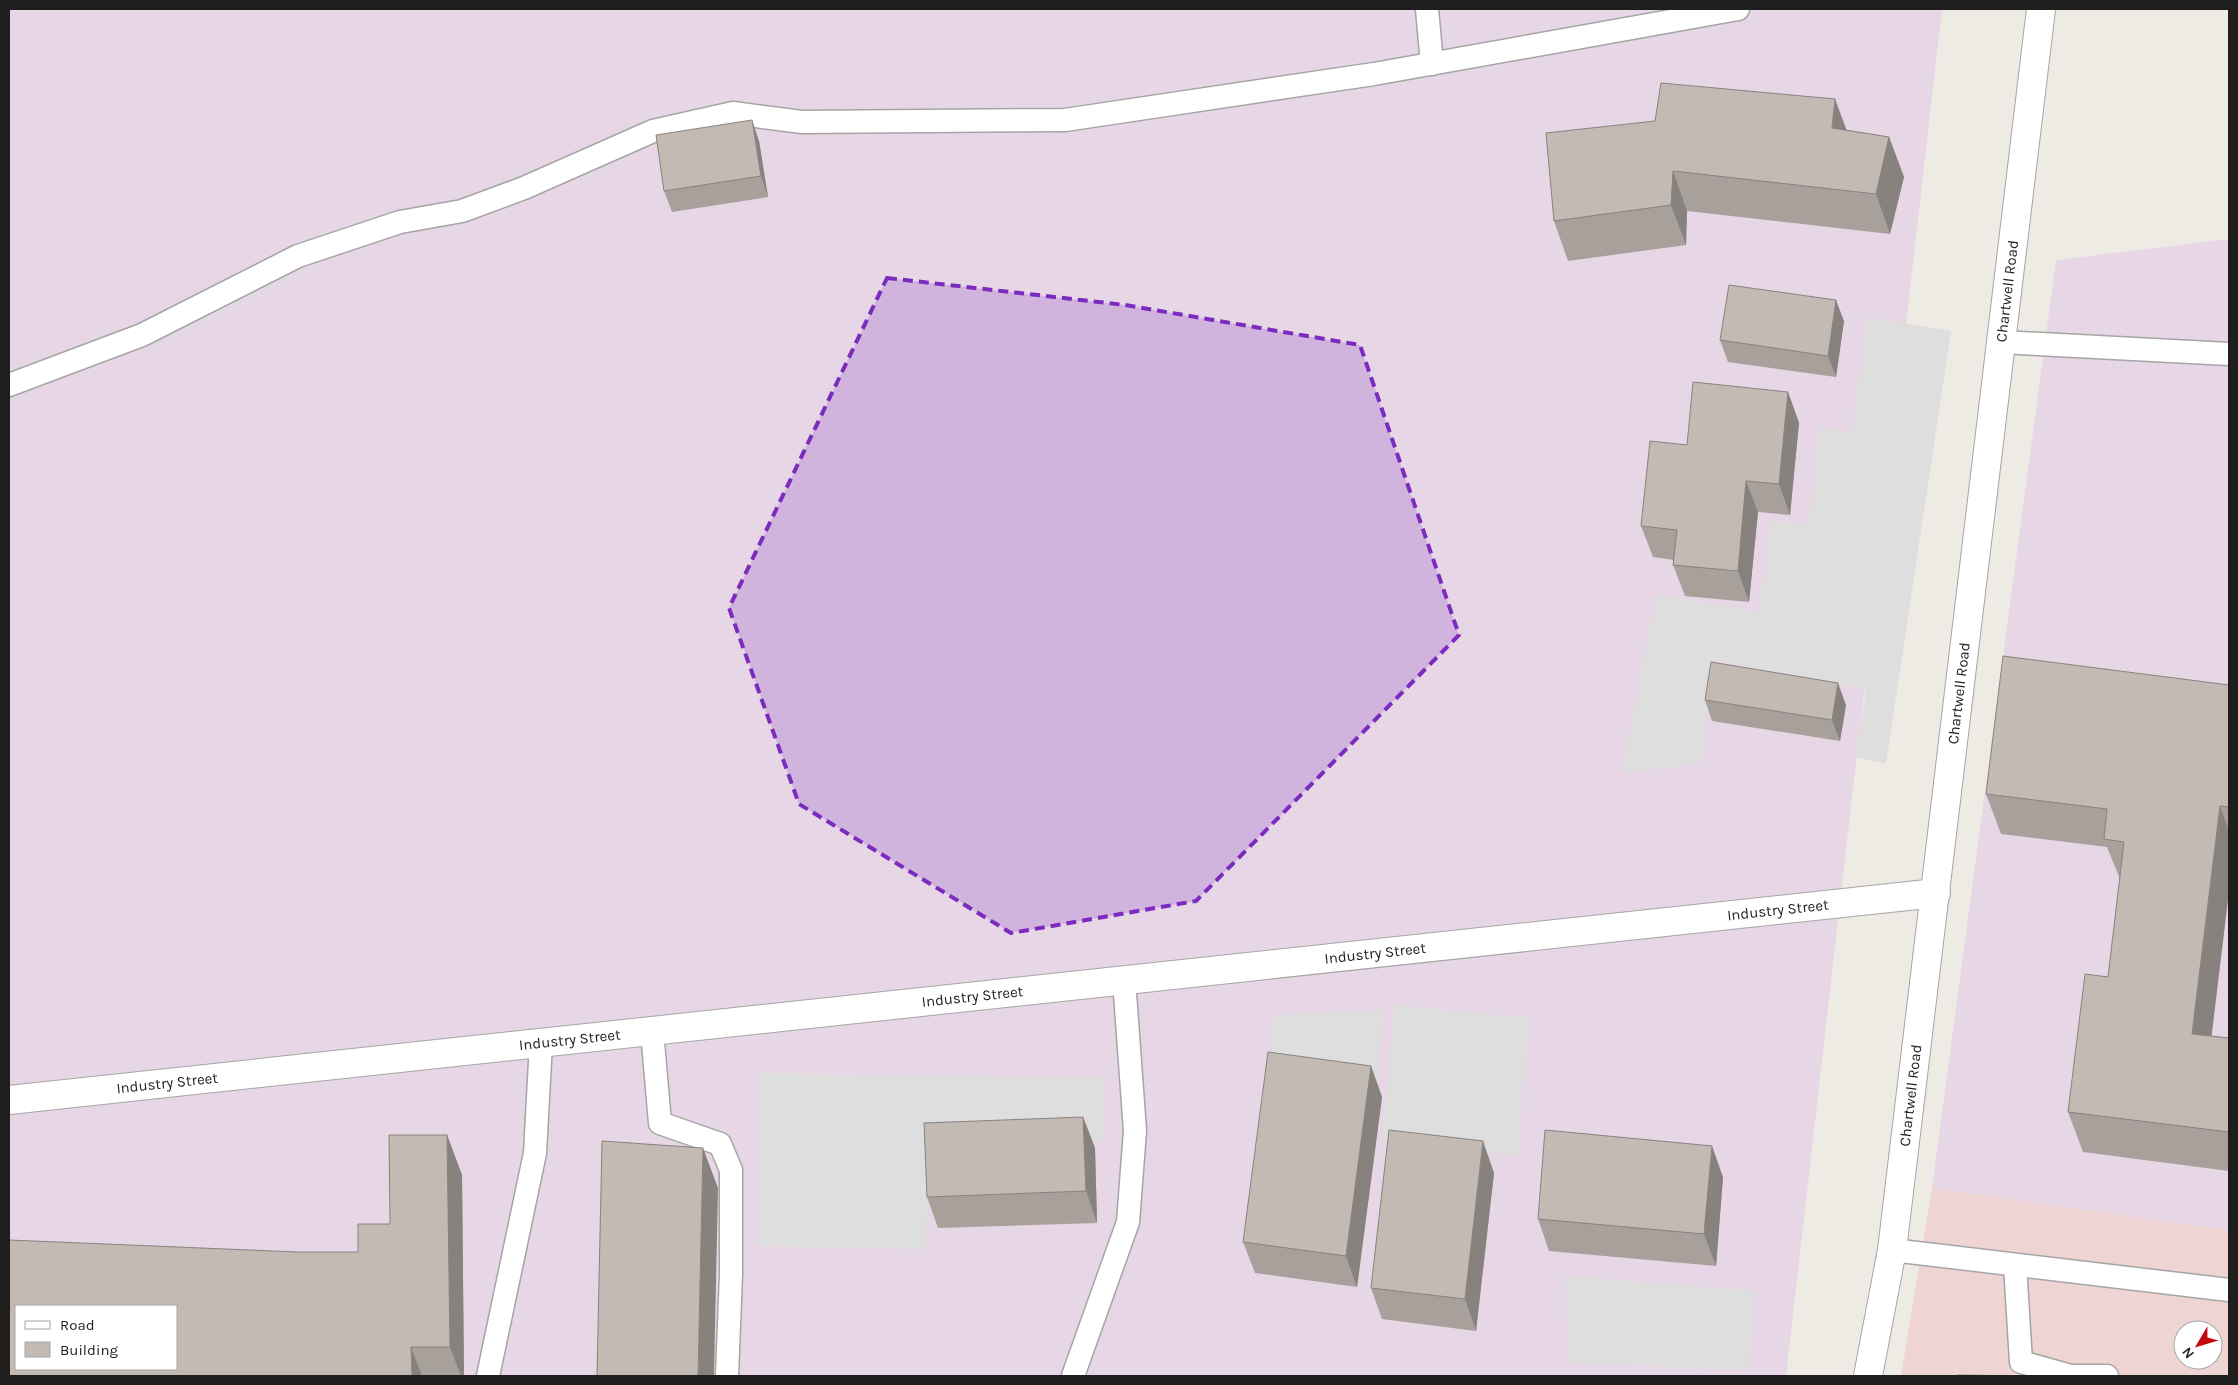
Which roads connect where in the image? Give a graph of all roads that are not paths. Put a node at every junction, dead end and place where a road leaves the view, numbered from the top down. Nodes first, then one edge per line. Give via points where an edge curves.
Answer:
1 (1427, 9) edge
2 (1738, 9) edge
3 (2041, 9) edge
4 (1432, 64) junction
5 (2002, 342) junction
6 (2229, 354) edge
7 (9, 385) edge
8 (1936, 893) junction
9 (1124, 980) junction
10 (652, 1031) junction
11 (541, 1044) junction
12 (9, 1100) edge
13 (1892, 1250) junction
14 (2015, 1265) junction
15 (2229, 1290) edge
16 (488, 1376) edge
17 (727, 1376) edge
18 (1073, 1376) edge
19 (1868, 1376) edge
20 (2107, 1376) edge

1 - 4 lane
2 - 4 lane
3 - 5 street, Chartwell Road
4 - 7 lane via 1065,120 802,122 733,113 653,131 524,188 462,211 400,222 298,256 142,335
5 - 6 lane
5 - 8 street, Chartwell Road
8 - 9 street, Industry Street
8 - 13 street, Chartwell Road
9 - 10 street, Industry Street
9 - 18 lane via 1135,1131 1128,1222
10 - 11 street, Industry Street
10 - 17 lane via 660,1123 720,1144 731,1170
11 - 12 street, Industry Street
11 - 16 lane via 535,1153
13 - 14 lane
13 - 19 street, Chartwell Road
14 - 15 lane
14 - 20 lane via 2020,1362 2072,1376

